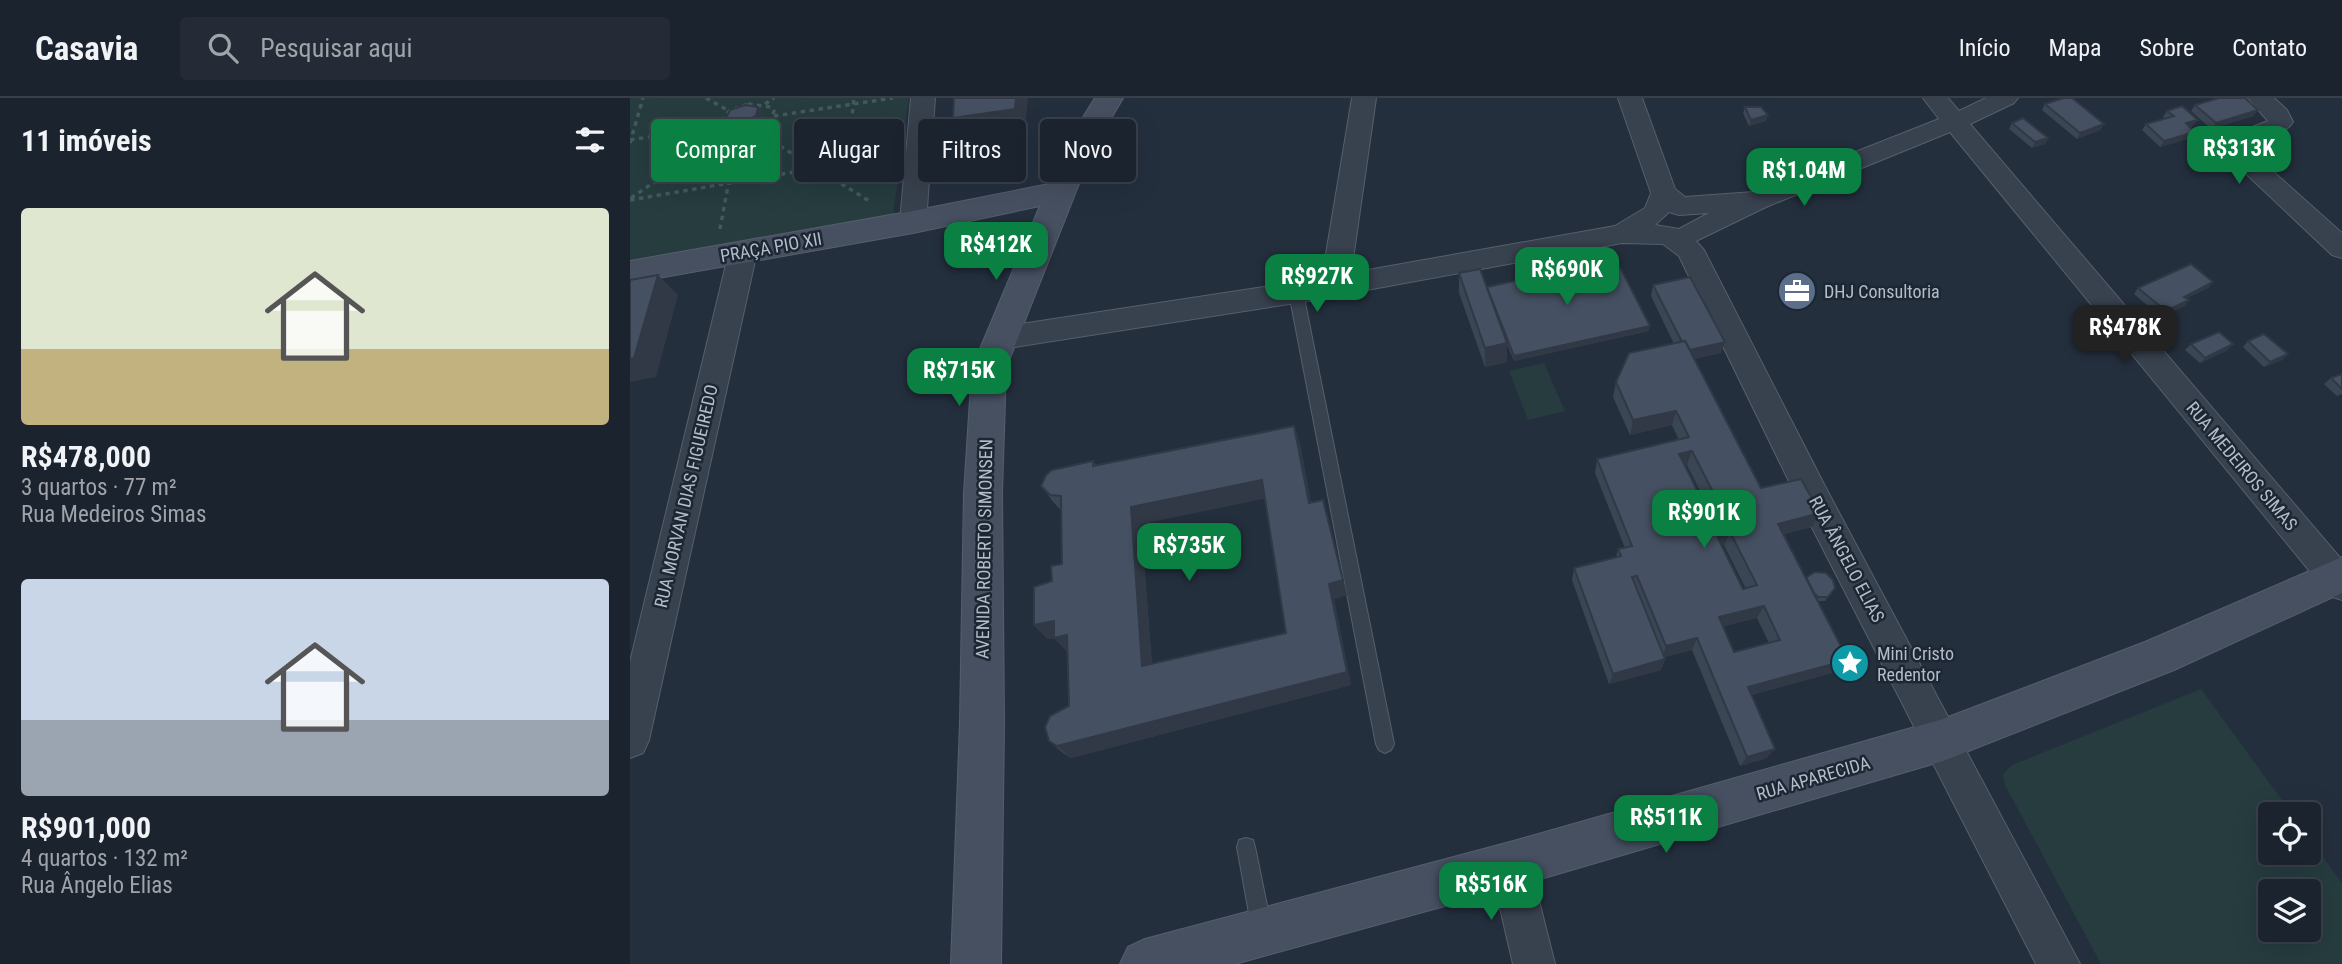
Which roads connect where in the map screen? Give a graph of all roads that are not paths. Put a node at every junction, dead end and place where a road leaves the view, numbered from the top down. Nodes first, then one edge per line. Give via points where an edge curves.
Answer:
1 (923, 98) edge
2 (1087, 98) edge
3 (1109, 98) edge
4 (1364, 98) edge
5 (1630, 98) edge
6 (1935, 98) edge
7 (2006, 98) edge
8 (2260, 98) edge
9 (1083, 119) edge
10 (1096, 119) edge
11 (1954, 122) junction
12 (1065, 182) edge
13 (1062, 191) junction
14 (1669, 215) junction
15 (913, 222) junction
16 (1039, 247) junction
17 (2342, 248) edge
18 (729, 255) junction
19 (630, 272) edge
20 (1335, 284) junction
21 (1296, 293) junction
22 (1002, 338) junction
23 (2340, 579) edge
24 (630, 740) edge
25 (1943, 740) junction
26 (1385, 744) dead end
27 (1246, 847) dead end
28 (1510, 865) junction
29 (1263, 932) junction
30 (976, 964) edge
31 (1145, 964) edge
32 (1534, 964) edge
33 (2059, 964) edge

1 - 15 street
2 - 9 street, AVENIDA ROBERTO SIMONSEN
3 - 10 street, AVENIDA ROBERTO SIMONSEN
4 - 20 street
5 - 14 street, RUA ÂNGELO ELIAS
6 - 11 street, RUA MEDEIROS SIMAS
7 - 11 street
8 - 17 street via 2281,122 2241,140 2238,154
11 - 14 street via 1757,201
11 - 23 street, RUA MEDEIROS SIMAS
12 - 13 street, AVENIDA ROBERTO SIMONSEN
13 - 15 street, PRAÇA PIO XII
13 - 16 street, AVENIDA ROBERTO SIMONSEN
14 - 20 street via 1622,234
14 - 25 street, RUA ÂNGELO ELIAS
15 - 16 street, PRAÇA PIO XII via 979,220 1024,235
15 - 18 street, PRAÇA PIO XII
16 - 22 street, AVENIDA ROBERTO SIMONSEN
18 - 19 street, PRAÇA PIO XII
18 - 24 street, RUA MORVAN DIAS FIGUEIREDO
20 - 21 street
21 - 22 street
21 - 26 lane
22 - 30 street, AVENIDA ROBERTO SIMONSEN via 989,368 983,493
23 - 25 street, RUA APARECIDA
25 - 28 street, RUA APARECIDA
25 - 33 street, RUA ÂNGELO ELIAS
27 - 29 lane
28 - 29 street, RUA APARECIDA
28 - 32 street
29 - 31 street, RUA APARECIDA

